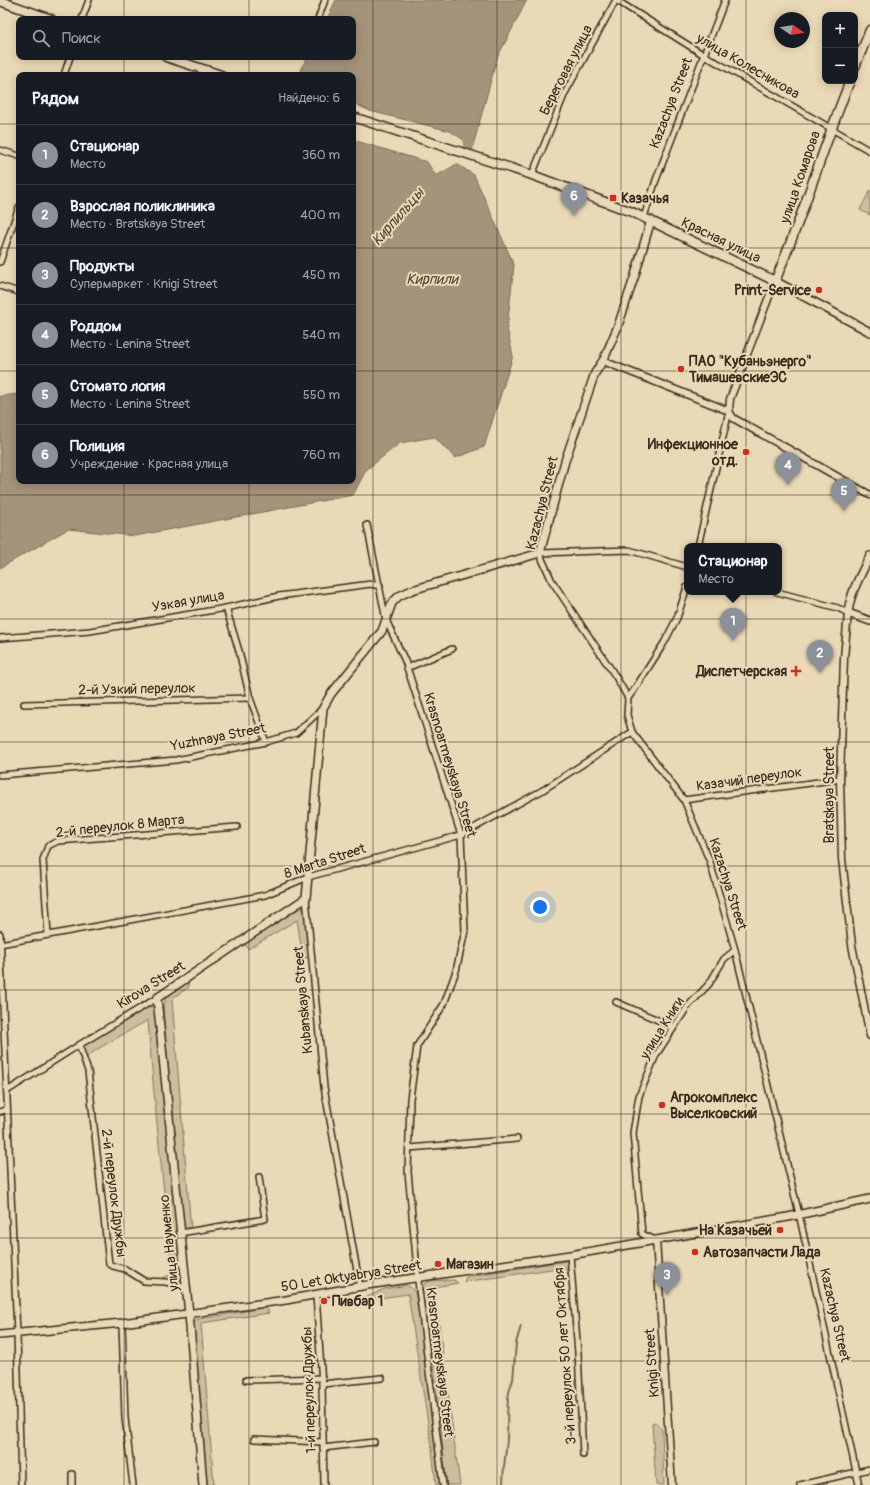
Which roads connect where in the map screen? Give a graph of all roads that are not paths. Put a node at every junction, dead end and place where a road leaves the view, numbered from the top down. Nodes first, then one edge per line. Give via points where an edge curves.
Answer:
1 (89, 0) edge
2 (325, 0) edge
3 (616, 0) edge
4 (725, 0) edge
5 (0, 1) edge
6 (42, 16) edge
7 (83, 16) edge
8 (319, 16) edge
9 (870, 30) edge
10 (704, 55) junction
11 (69, 60) edge
12 (175, 60) edge
13 (858, 60) edge
14 (65, 72) edge
15 (212, 72) edge
16 (849, 84) edge
17 (356, 118) edge
18 (831, 128) junction
19 (0, 150) edge
20 (870, 151) edge
21 (16, 155) edge
22 (532, 175) junction
23 (16, 216) edge
24 (647, 218) junction
25 (0, 262) edge
26 (775, 281) junction
27 (0, 286) edge
28 (16, 291) edge
29 (870, 332) edge
30 (604, 359) junction
31 (729, 411) junction
32 (870, 495) edge
33 (367, 525) dead end
34 (699, 543) edge
35 (540, 553) junction
36 (870, 556) edge
37 (684, 566) edge
38 (380, 586) junction
39 (782, 593) edge
40 (685, 595) edge
41 (226, 608) junction
42 (848, 613) junction
43 (386, 620) junction
44 (870, 621) edge
45 (0, 638) edge
46 (452, 649) dead end
47 (407, 668) junction
48 (250, 698) junction
49 (628, 698) junction
50 (24, 704) dead end
51 (323, 708) junction
52 (632, 732) junction
53 (266, 742) junction
54 (0, 775) edge
55 (840, 779) junction
56 (684, 800) junction
57 (237, 827) dead end
58 (461, 835) junction
59 (308, 876) junction
60 (306, 898) junction
61 (0, 934) edge
62 (48, 935) junction
63 (1, 944) edge
64 (735, 950) junction
65 (157, 998) junction
66 (616, 1002) dead end
67 (674, 1027) junction
68 (870, 1036) edge
69 (79, 1045) junction
70 (7, 1090) junction
71 (7, 1109) junction
72 (0, 1112) edge
73 (517, 1139) dead end
74 (409, 1148) junction
75 (259, 1177) dead end
76 (870, 1199) edge
77 (799, 1214) junction
78 (180, 1232) junction
79 (656, 1240) junction
80 (570, 1255) junction
81 (418, 1279) junction
82 (186, 1287) junction
83 (360, 1287) junction
84 (316, 1295) junction
85 (189, 1314) junction
86 (122, 1323) junction
87 (18, 1334) junction
88 (0, 1335) edge
89 (322, 1378) junction
90 (382, 1378) dead end
91 (246, 1380) dead end
92 (322, 1384) junction
93 (254, 1439) dead end
94 (374, 1442) dead end
95 (323, 1445) junction
96 (583, 1455) dead end
97 (870, 1469) edge
98 (857, 1472) junction
99 (72, 1474) dead end
100 (21, 1485) edge
101 (72, 1485) edge
102 (133, 1485) edge
103 (203, 1485) edge
104 (324, 1485) edge
105 (443, 1485) edge
106 (672, 1485) edge
107 (800, 1485) edge
108 (859, 1485) edge

1 - 7 street
2 - 8 street
3 - 10 street, улица Колесникова
3 - 22 street, Береговая улица via 565,93
4 - 10 street, Kazachya Street
5 - 6 main road
9 - 13 main road
10 - 18 street, улица Колесникова
10 - 24 street, Kazachya Street
11 - 14 street
12 - 15 main road
16 - 18 main road, улица Комарова
17 - 22 main road, Красная улица
18 - 20 street, улица Колесникова
18 - 26 main road, улица Комарова via 803,211
19 - 21 street
22 - 24 main road, Красная улица
23 - 25 street
24 - 26 main road, Красная улица
24 - 30 main road, Kazachya Street via 635,275
26 - 29 main road
26 - 31 street via 730,399
27 - 28 street
30 - 31 street via 615,366
30 - 35 main road, Kazachya Street via 595,373 565,461
31 - 32 street via 733,418
31 - 34 street
33 - 38 street, Krasnoarmeyskaya Street
35 - 37 street via 629,550
35 - 43 main road via 412,590 396,599
35 - 49 street, Kazachya Street via 552,581
36 - 42 main road, Bratskaya Street via 849,602
38 - 41 street, Узкая улица via 372,584 279,596
38 - 43 street, Krasnoarmeyskaya Street
39 - 42 street
40 - 49 street via 678,618
41 - 45 street, Узкая улица via 90,631
41 - 48 street
42 - 44 main road
42 - 55 street, Bratskaya Street
43 - 47 street, Krasnoarmeyskaya Street
43 - 51 main road, Yuzhnaya Street via 382,631
46 - 47 street
47 - 58 street, Krasnoarmeyskaya Street
48 - 50 street, 2-й Узкий переулок
48 - 53 street
49 - 52 street, Kazachya Street via 627,715
51 - 53 street, Yuzhnaya Street via 296,733
51 - 59 main road, Kubanskaya Street
52 - 56 street, Kazachya Street
52 - 58 street, 8 Marta Street via 543,790
53 - 54 street, Yuzhnaya Street via 176,760
55 - 56 street, Казачий переулок
55 - 68 street, Bratskaya Street via 842,859 852,945
56 - 64 street, Kazachya Street via 710,862
57 - 62 street, 2-й переулок 8 Марта via 58,841 48,846 43,860
58 - 59 street, 8 Marta Street
58 - 74 street, Krasnoarmeyskaya Street via 465,930 456,971 444,1004 417,1046 410,1099
59 - 60 main road, Kubanskaya Street
59 - 62 street, 8 Marta Street via 265,895
60 - 65 main road, Kirova Street
60 - 83 street, Kubanskaya Street via 324,1087
61 - 63 street
62 - 63 street, 8 Marta Street
63 - 70 street
64 - 67 street, улица Книги via 724,959 709,984 688,1006
64 - 77 street, Kazachya Street
65 - 69 street, Kirova Street
65 - 78 main road, улица Науменко
66 - 67 street
67 - 79 street, улица Книги via 656,1055 639,1096 633,1133 642,1234
69 - 70 street, Kirova Street
69 - 82 street, 2-й переулок Дружбы via 88,1071 109,1264 125,1269 144,1281
70 - 71 street
71 - 72 street
71 - 87 street
73 - 74 street
74 - 81 street, Krasnoarmeyskaya Street via 408,1172
75 - 78 street via 265,1219
76 - 77 main road, 50 Let Oktyabrya Street
77 - 79 main road, 50 Let Oktyabrya Street
77 - 98 street, Kazachya Street
78 - 82 main road, улица Науменко
79 - 80 main road, 50 Let Oktyabrya Street
79 - 106 street, Knigi Street
80 - 81 main road, 50 Let Oktyabrya Street
80 - 96 street, 3-й переулок 50 лет Октября
81 - 83 main road, 50 Let Oktyabrya Street
81 - 105 street, Krasnoarmeyskaya Street
82 - 85 main road, улица Науменко
83 - 84 main road, 50 Let Oktyabrya Street
84 - 85 main road, 50 Let Oktyabrya Street
84 - 89 street, 1-й переулок Дружбы
85 - 86 main road, 50 Let Oktyabrya Street
85 - 103 main road, улица Науменко
86 - 87 main road, 50 Let Oktyabrya Street
86 - 102 street via 125,1418
87 - 88 main road, 50 Let Oktyabrya Street
87 - 100 street
89 - 91 street
89 - 92 street, 1-й переулок Дружбы
90 - 92 street
92 - 95 street, 1-й переулок Дружбы
93 - 95 street
94 - 95 street
95 - 104 street, 1-й переулок Дружбы
97 - 98 street
98 - 107 street
98 - 108 street, Kazachya Street
99 - 101 street

